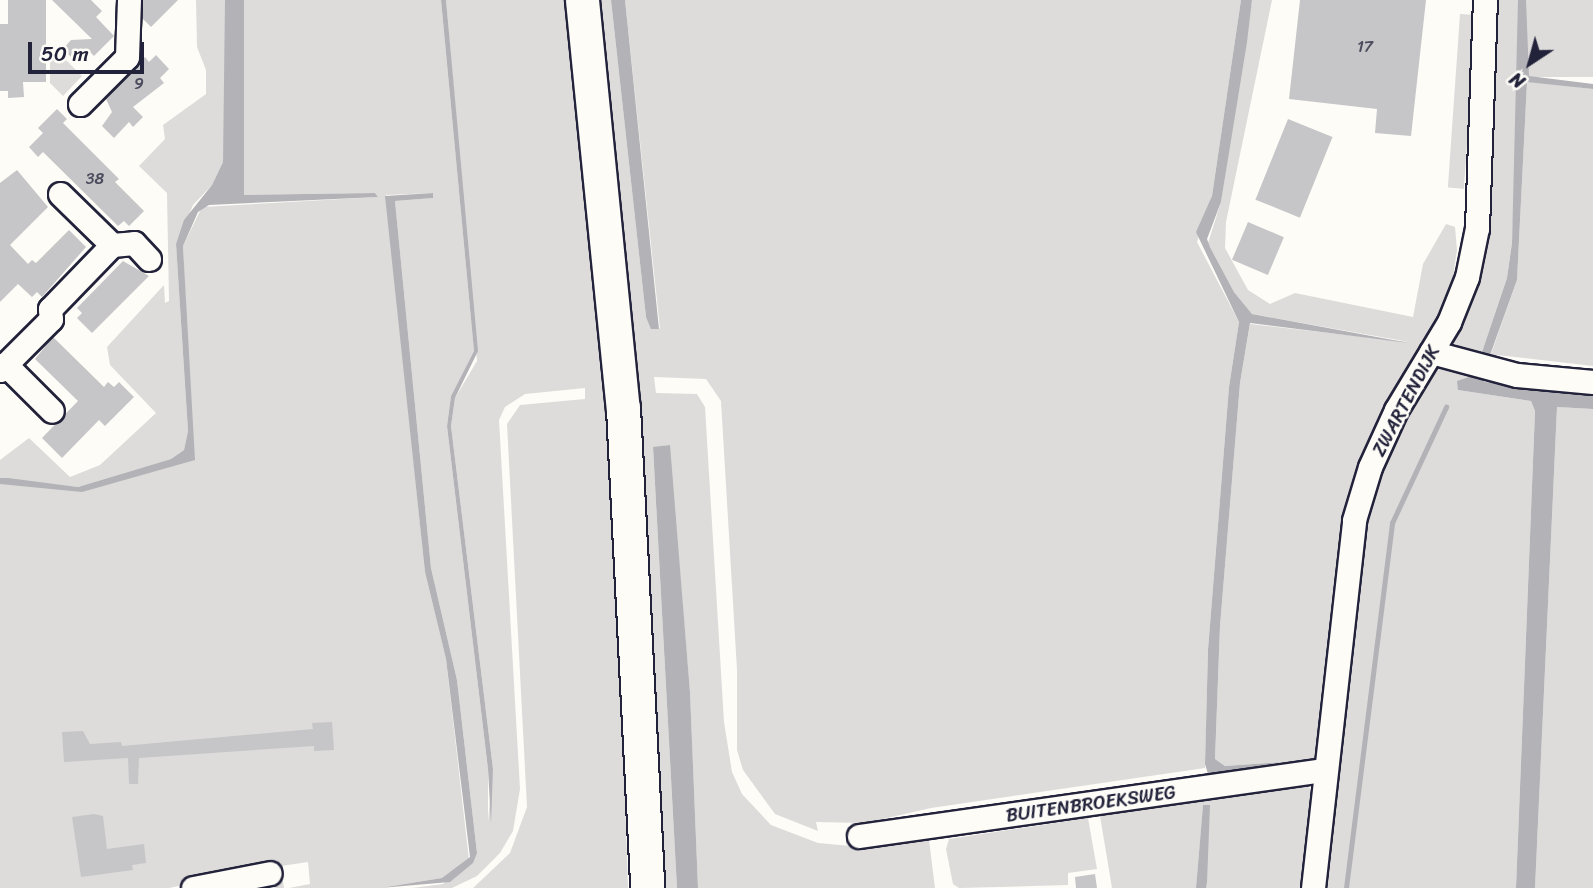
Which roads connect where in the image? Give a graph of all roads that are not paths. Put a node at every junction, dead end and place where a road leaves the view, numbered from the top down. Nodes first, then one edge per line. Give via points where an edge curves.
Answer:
1 (128, 0) edge
2 (573, 0) edge
3 (582, 0) edge
4 (1485, 0) edge
5 (80, 104) dead end
6 (60, 194) dead end
7 (112, 245) junction
8 (149, 259) dead end
9 (1431, 352) junction
10 (1, 368) edge
11 (1593, 382) edge
12 (52, 411) dead end
13 (1323, 770) junction
14 (859, 836) dead end
15 (270, 873) dead end
16 (240, 883) edge
17 (192, 888) edge
18 (638, 888) edge
19 (647, 888) edge
20 (1313, 888) edge

1 - 5 street via 127,57
2 - 18 highway via 612,410
3 - 19 highway via 622,408
4 - 9 street, ZWARTENDIJK via 1477,228 1467,278
6 - 7 street
7 - 8 street via 134,243
7 - 10 street via 50,309 51,319
9 - 11 street via 1517,375
9 - 13 street, ZWARTENDIJK via 1396,410 1370,467 1354,520
10 - 12 street via 10,369
13 - 14 street, BUITENBROEKSWEG
13 - 20 street, ZWARTENDIJK
15 - 16 street
16 - 17 street

